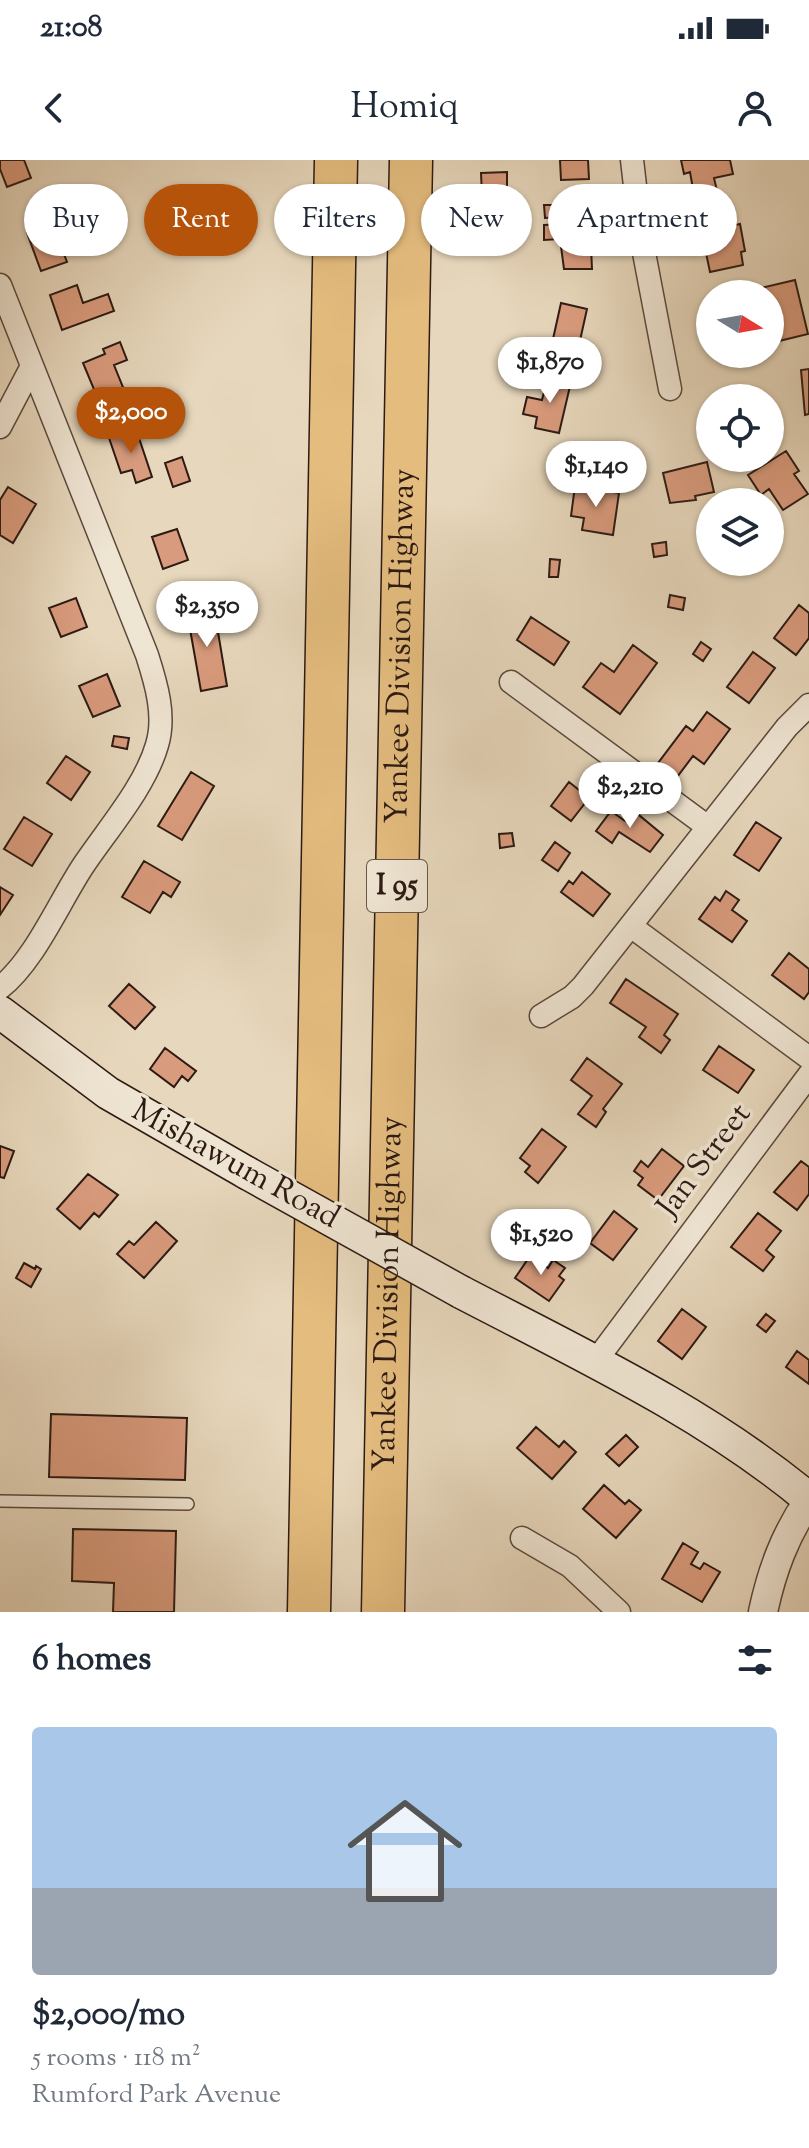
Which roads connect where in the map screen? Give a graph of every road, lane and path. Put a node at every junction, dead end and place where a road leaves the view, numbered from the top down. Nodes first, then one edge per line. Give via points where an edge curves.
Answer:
1 (336, 160) edge
2 (411, 160) edge
3 (632, 160) edge
4 (0, 285) edge
5 (32, 366) junction
6 (670, 389) dead end
7 (0, 427) edge
8 (511, 682) dead end
9 (809, 705) edge
10 (708, 827) junction
11 (632, 927) junction
12 (0, 988) edge
13 (0, 1012) edge
14 (541, 1016) dead end
15 (809, 1058) edge
16 (809, 1075) edge
17 (595, 1362) junction
18 (809, 1500) edge
19 (0, 1501) edge
20 (188, 1504) dead end
21 (522, 1538) dead end
22 (309, 1612) edge
23 (383, 1612) edge
24 (619, 1612) edge
25 (763, 1612) edge

1 - 22 highway, I 95
2 - 23 highway, Yankee Division Highway / I 95
3 - 6 street
4 - 5 street
5 - 7 street
5 - 12 street via 147,655 160,729 145,773 32,949
8 - 10 street
9 - 10 street
10 - 11 street
11 - 14 street via 580,990
11 - 15 street
13 - 17 main road, Mishawum Road, bridge via 108,1093
16 - 17 street, Jan Street
17 - 18 main road, Mishawum Road via 721,1435
18 - 25 street, Mishawum Road via 778,1556
19 - 20 lane
21 - 24 street via 570,1566

